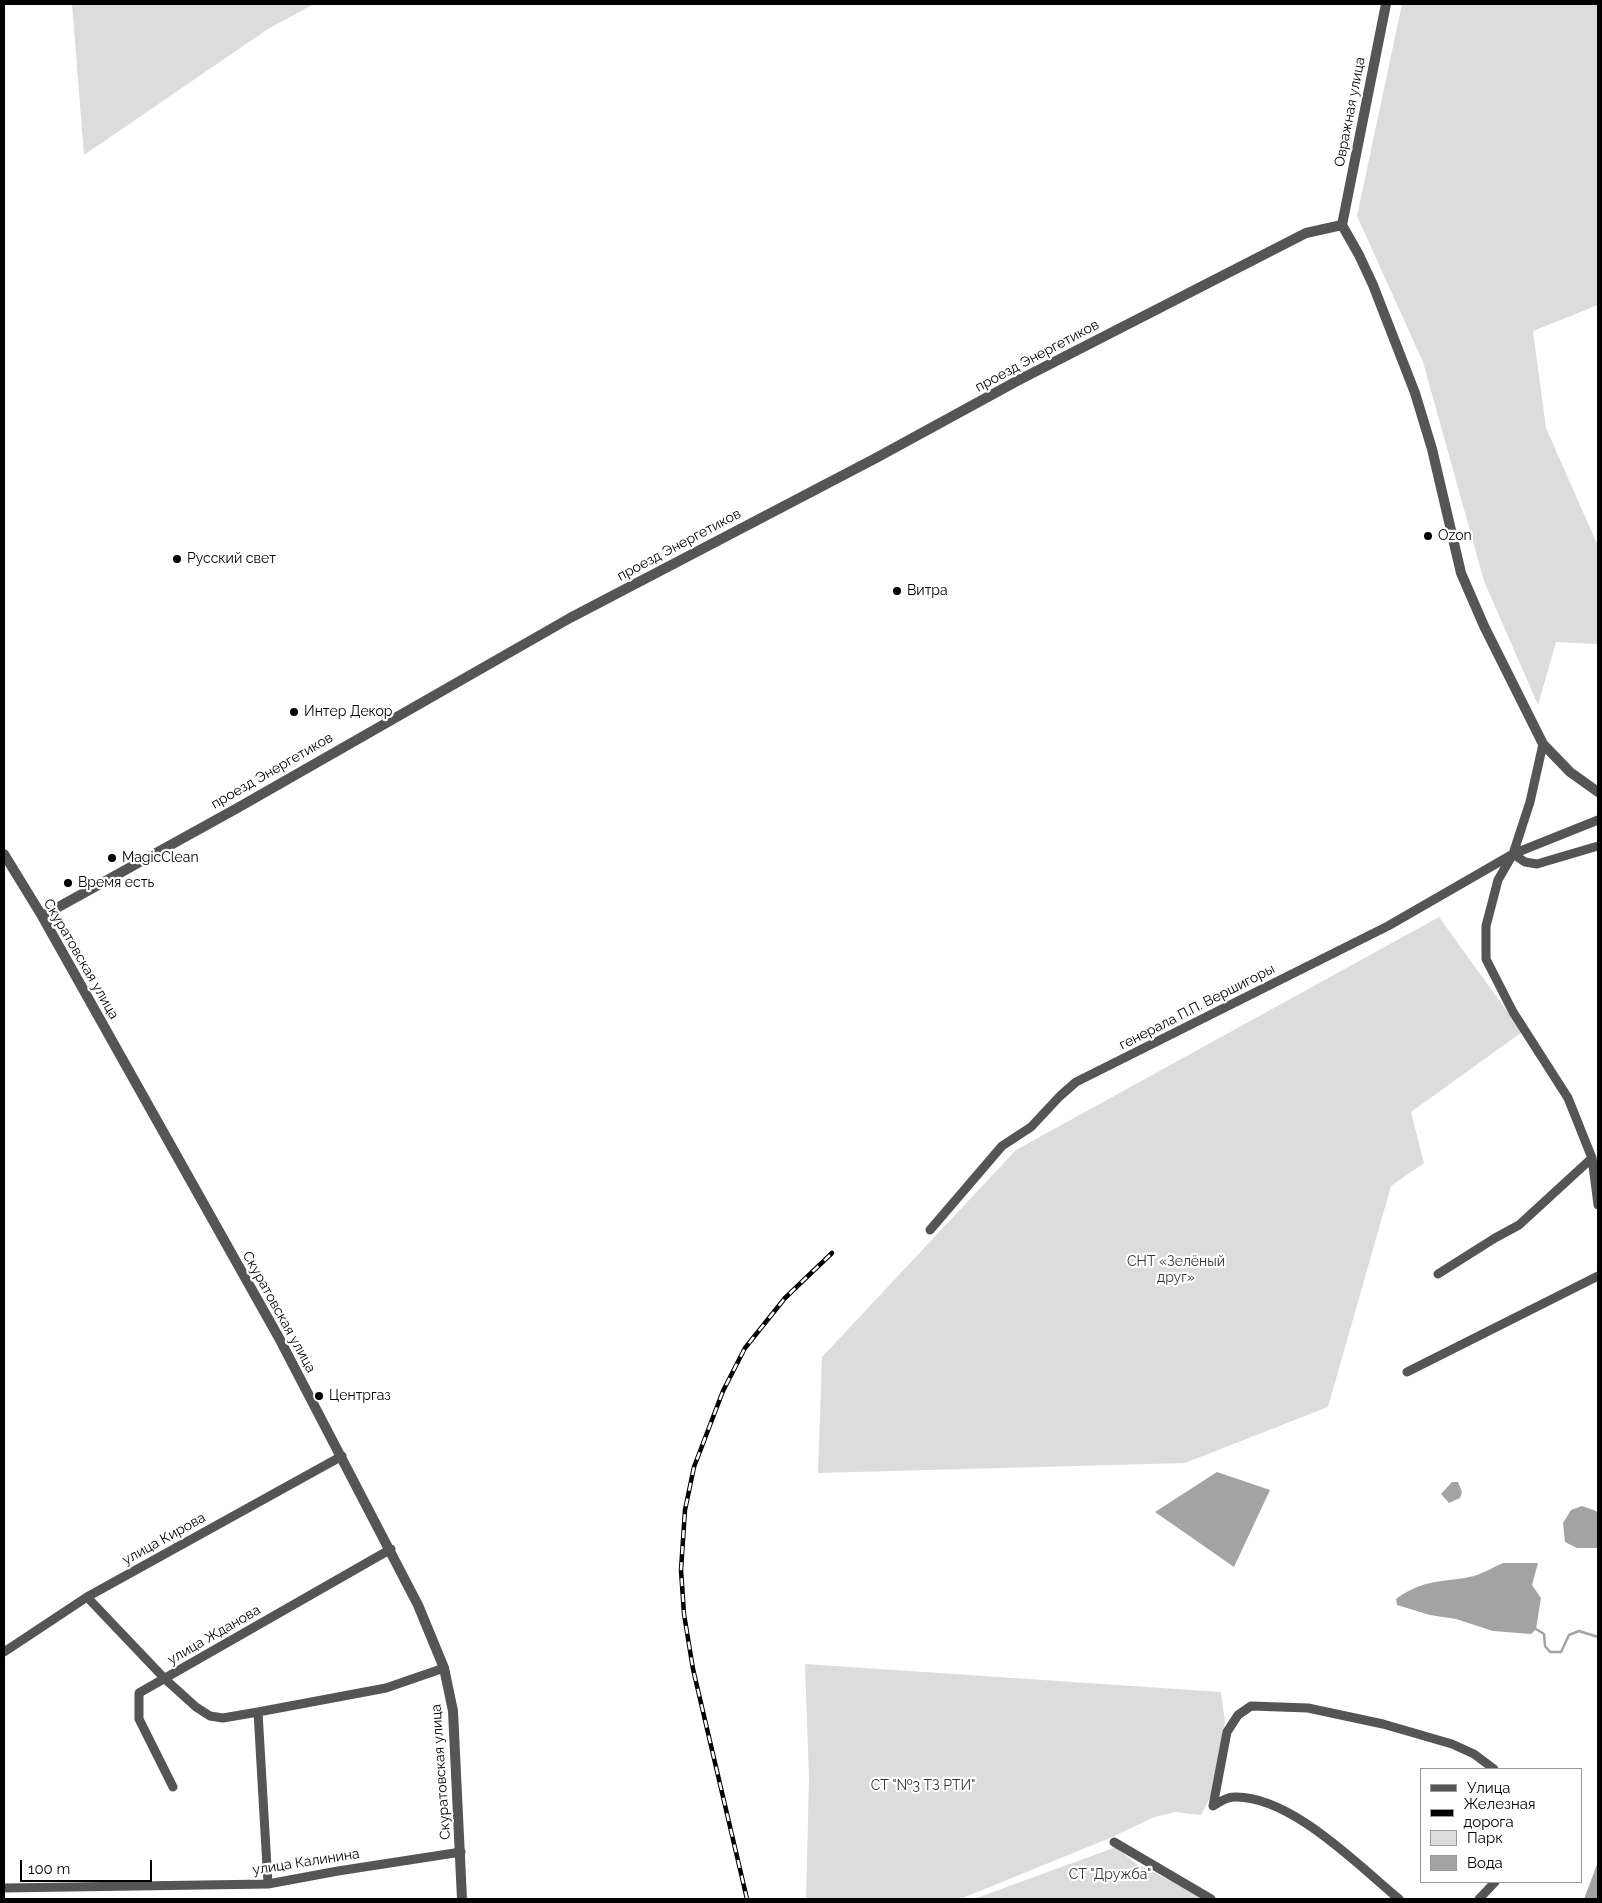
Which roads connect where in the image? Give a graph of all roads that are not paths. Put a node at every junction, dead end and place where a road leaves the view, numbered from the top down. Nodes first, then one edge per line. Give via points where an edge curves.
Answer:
1 (1386, 4) edge
2 (1342, 225) junction
3 (1543, 744) junction
4 (1598, 792) edge
5 (1598, 820) edge
6 (1598, 846) edge
7 (4, 854) edge
8 (1513, 854) junction
9 (42, 916) junction
10 (1592, 1158) junction
11 (1598, 1205) edge
12 (930, 1230) dead end
13 (1438, 1274) dead end
14 (1598, 1276) edge
15 (1407, 1372) dead end
16 (342, 1456) junction
17 (391, 1549) junction
18 (86, 1597) junction
19 (4, 1652) edge
20 (444, 1668) junction
21 (165, 1679) junction
22 (258, 1712) junction
23 (1493, 1768) edge
24 (172, 1787) dead end
25 (1114, 1842) dead end
26 (461, 1852) junction
27 (1495, 1883) edge
28 (268, 1884) junction
29 (4, 1888) edge
30 (462, 1899) edge
31 (1211, 1899) edge
32 (1399, 1899) edge
33 (1479, 1899) edge

1 - 2 street, Овражная улица
2 - 3 street via 1373,285 1415,393 1432,449 1461,573
2 - 9 street, проезд Энергетиков via 1306,233 1017,381 570,618
3 - 4 street via 1570,772
3 - 8 street via 1530,802
5 - 8 street, генерала П.П. Вершигоры
6 - 8 street via 1537,864 1525,862
7 - 9 street, Скуратовская улица
8 - 10 street via 1498,880 1486,926 1486,959 1513,1012 1568,1098
8 - 12 street, генерала П.П. Вершигоры via 1388,926 1076,1082 1031,1128 1002,1146
9 - 16 street, Скуратовская улица
10 - 11 street
10 - 13 street via 1519,1225
14 - 15 street
16 - 17 street, Скуратовская улица
16 - 18 street, улица Кирова
17 - 20 street, Скуратовская улица
17 - 21 street, улица Жданова
18 - 19 street, улица Кирова
18 - 21 street
20 - 22 street via 386,1688
20 - 26 street, Скуратовская улица via 452,1711
21 - 22 street via 210,1716 223,1718
21 - 24 street, улица Жданова via 139,1694 139,1719
22 - 28 street
23 - 32 street via 1474,1754 1452,1744 1383,1724 1308,1708 1251,1706 1238,1715 1228,1732 1213,1806 1233,1796 1253,1799 1282,1810 1322,1834
25 - 31 street
26 - 28 street, улица Калинина
26 - 30 street, Скуратовская улица
27 - 33 street
28 - 29 street, улица Калинина

